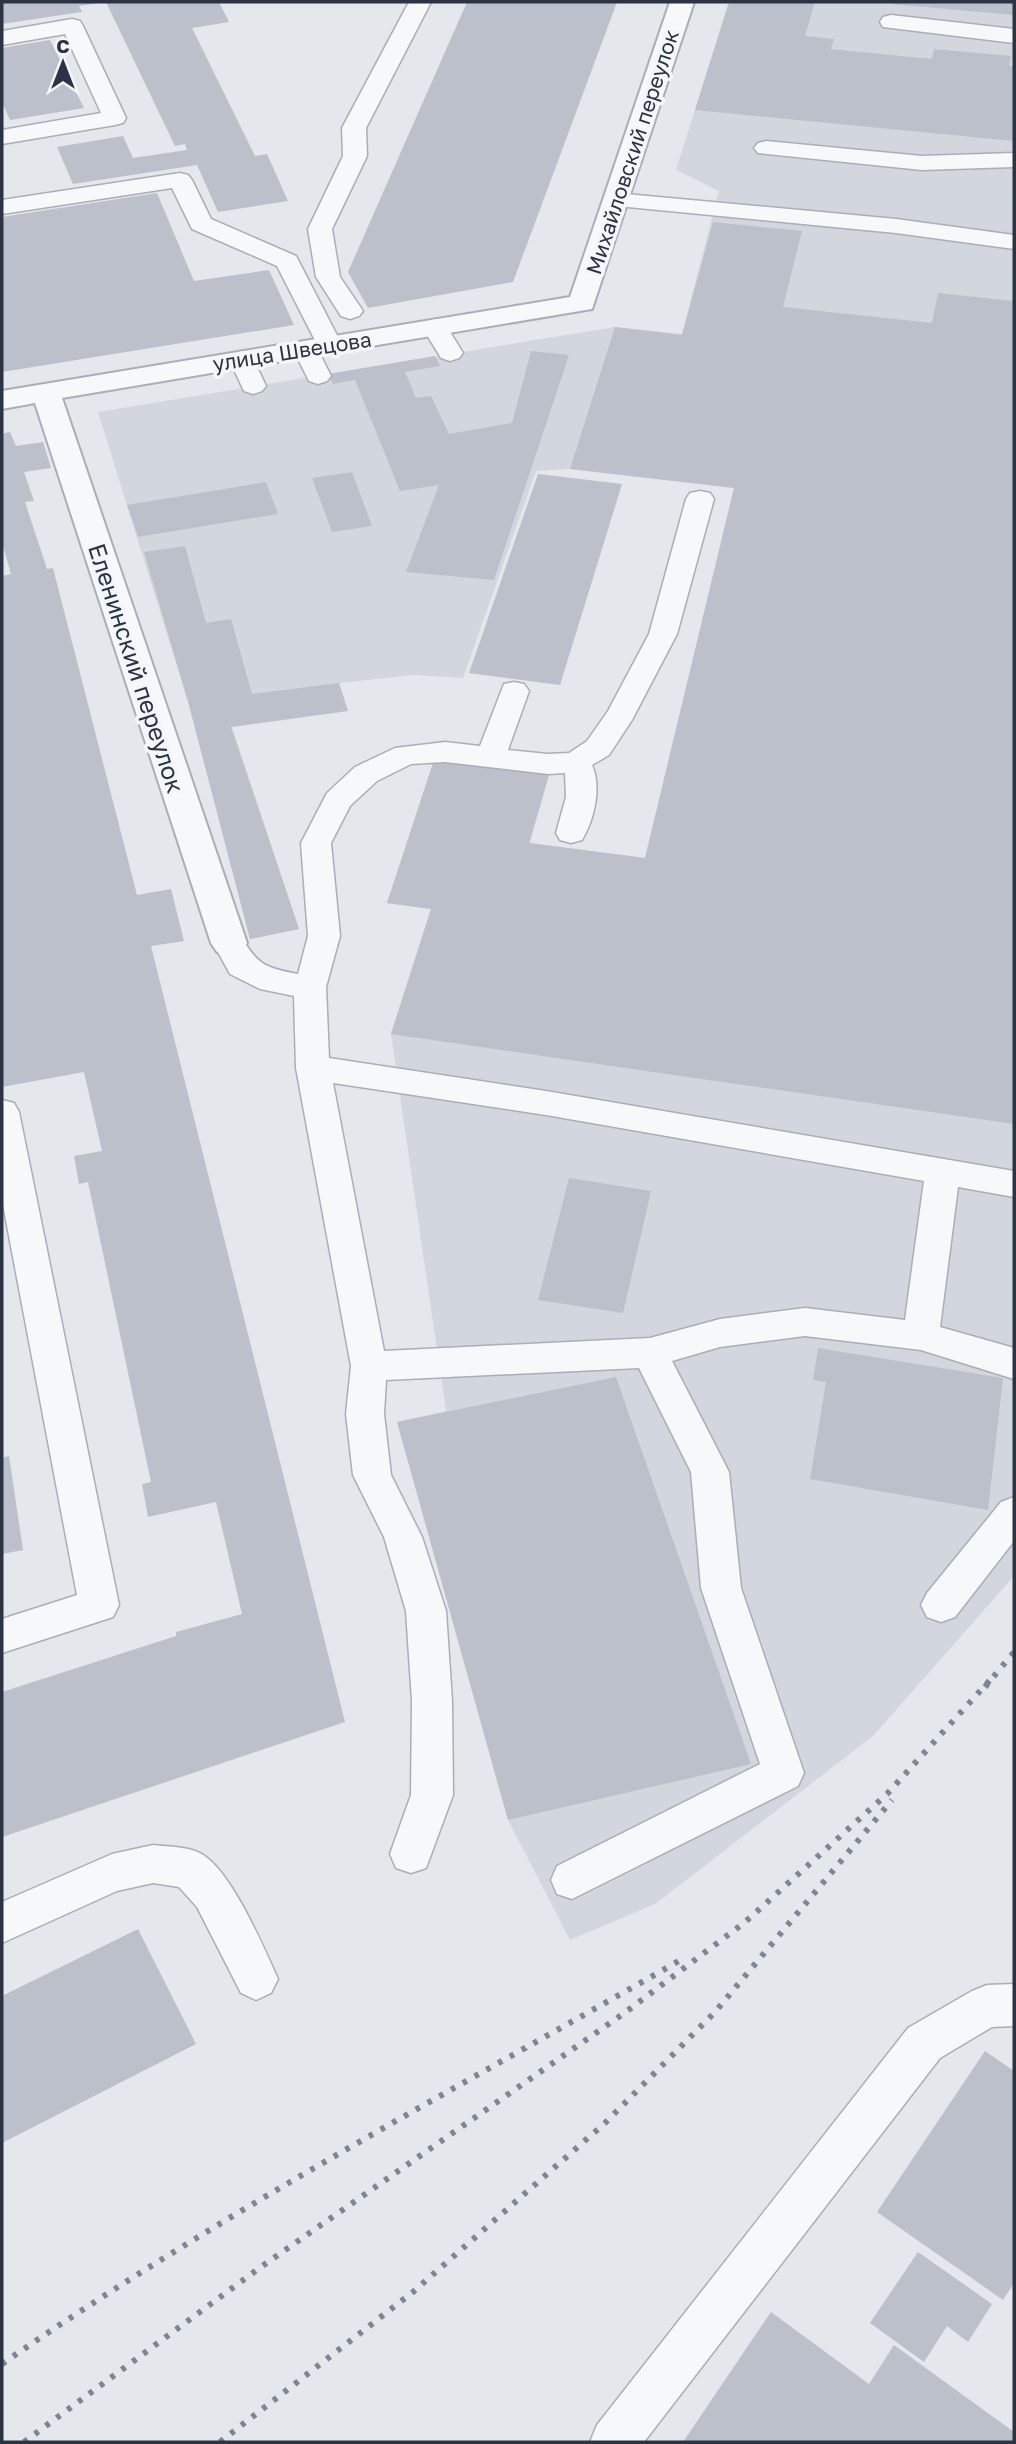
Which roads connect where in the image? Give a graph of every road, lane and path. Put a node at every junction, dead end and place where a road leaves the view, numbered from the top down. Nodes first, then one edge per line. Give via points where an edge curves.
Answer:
1 (420, 2) edge
2 (682, 2) edge
3 (891, 22) dead end
4 (1014, 36) edge
5 (2, 38) edge
6 (2, 136) edge
7 (766, 148) dead end
8 (1014, 160) edge
9 (615, 200) junction
10 (2, 207) edge
11 (1014, 242) edge
12 (582, 303) joint
13 (349, 311) dead end
14 (435, 327) junction
15 (318, 347) junction
16 (450, 353) dead end
17 (242, 359) junction
18 (318, 376) dead end
19 (253, 386) dead end
20 (47, 392) junction
21 (2, 400) edge
22 (700, 499) dead end
23 (514, 691) dead end
24 (491, 757) junction
25 (576, 762) junction
26 (571, 833) dead end
27 (229, 943) joint
28 (310, 987) junction
29 (313, 1068) junction
30 (2, 1112) edge
31 (942, 1174) junction
32 (1014, 1184) edge
33 (921, 1336) junction
34 (650, 1353) junction
35 (1014, 1364) edge
36 (369, 1366) junction
37 (1014, 1513) edge
38 (941, 1605) dead end
39 (2, 1636) edge
40 (411, 1854) dead end
41 (572, 1880) dead end
42 (2, 1923) edge
43 (256, 1979) dead end
44 (1014, 2005) edge
45 (614, 2442) edge

1 - 13 lane via 354,128 355,156 320,229 328,277
2 - 9 street, Михайловский переулок
3 - 4 lane
5 - 6 lane via 72,26 115,118
7 - 8 lane via 922,163
9 - 11 lane via 896,226
9 - 12 street, Михайловский переулок
10 - 15 lane via 180,180 201,224 286,261
12 - 14 street, улица Швецова
14 - 15 street, улица Швецова
14 - 16 lane
15 - 17 street, улица Швецова
15 - 18 lane
17 - 19 lane
17 - 20 street, улица Швецова
20 - 21 street, улица Швецова
20 - 27 street, Еленинский переулок
22 - 25 lane via 663,635 622,713 598,748
23 - 24 lane
24 - 25 lane via 548,764
24 - 28 lane via 445,752 406,755 366,774 338,800 316,843 324,936
25 - 26 lane via 584,775 583,791
27 - 28 lane via 241,965 271,981
28 - 29 lane
29 - 31 lane via 546,1103
29 - 36 lane
30 - 39 lane via 100,1605
31 - 32 lane
31 - 33 lane
33 - 34 lane via 805,1322 720,1333
33 - 35 lane
34 - 36 lane
34 - 41 lane via 710,1472 721,1588 783,1773
36 - 40 lane via 365,1414 372,1475 403,1537 426,1611 432,1795
37 - 38 lane
42 - 43 lane via 112,1873 152,1864 190,1869 212,1893
44 - 45 lane via 987,2006 924,2043

